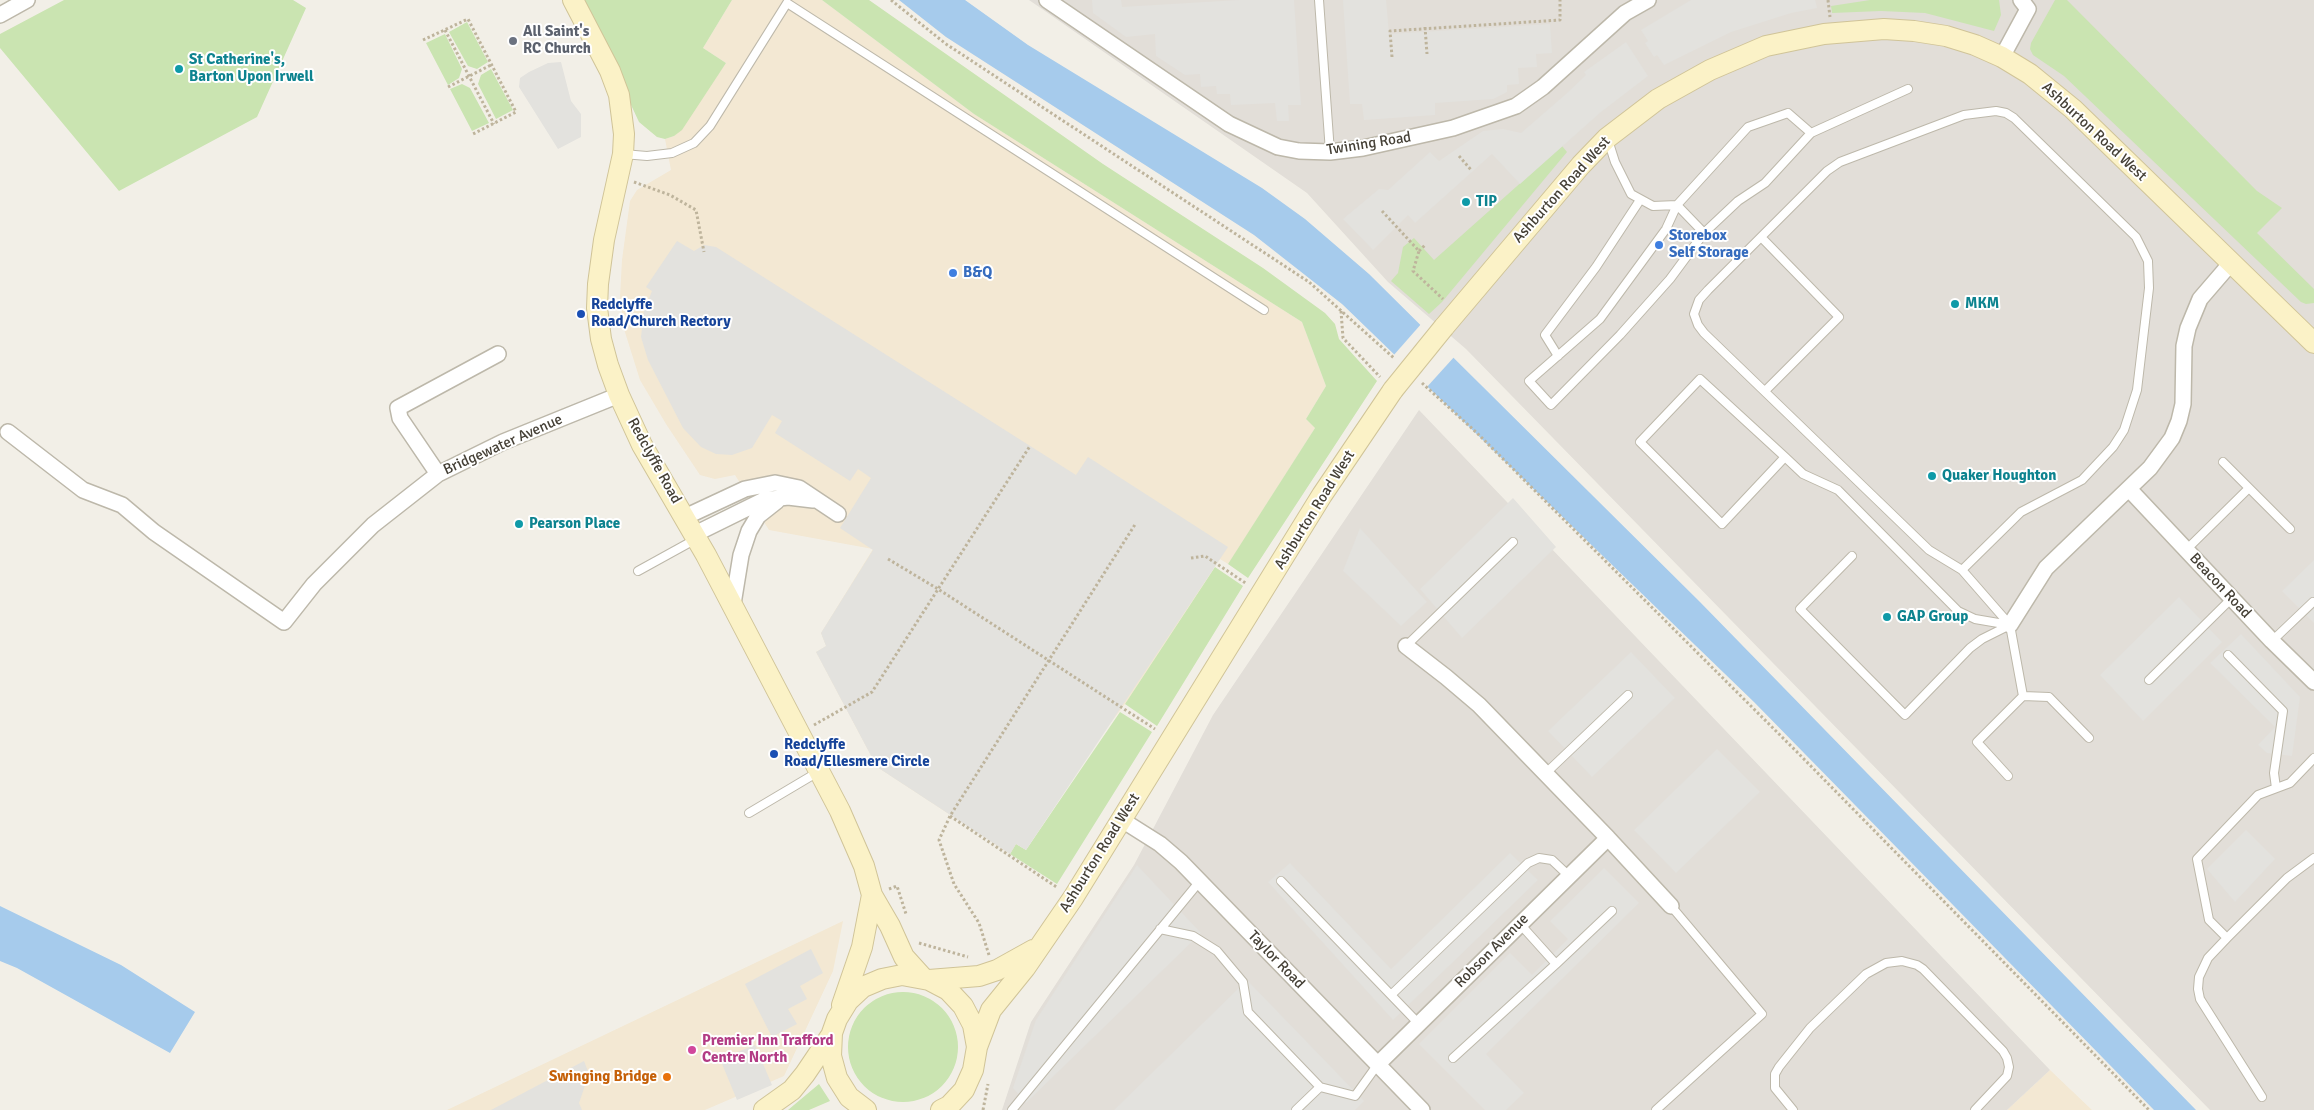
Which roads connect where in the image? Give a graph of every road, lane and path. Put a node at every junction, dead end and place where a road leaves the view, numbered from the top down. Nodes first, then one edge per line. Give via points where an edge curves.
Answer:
1 (27, 0) edge
2 (573, 0) edge
3 (891, 0) edge
4 (1047, 0) edge
5 (1060, 0) edge
6 (1319, 0) edge
7 (1560, 0) edge
8 (1648, 0) edge
9 (2027, 3) edge
10 (0, 15) edge
11 (1084, 24) junction
12 (1425, 27) junction
13 (445, 30) junction
14 (423, 40) dead end
15 (1427, 54) dead end
16 (1392, 56) dead end
17 (2002, 57) junction
18 (492, 65) junction
19 (469, 76) junction
20 (448, 87) dead end
21 (1908, 89) dead end
22 (494, 124) junction
23 (474, 134) dead end
24 (1811, 134) junction
25 (1608, 138) junction
26 (1330, 152) junction
27 (623, 154) junction
28 (1459, 156) dead end
29 (1472, 171) dead end
30 (619, 177) junction
31 (1640, 200) junction
32 (1677, 205) junction
33 (1382, 211) dead end
34 (1704, 233) junction
35 (1761, 237) junction
36 (1424, 245) dead end
37 (1419, 251) junction
38 (704, 252) dead end
39 (2231, 263) junction
40 (1264, 310) dead end
41 (1341, 310) junction
42 (1450, 320) junction
43 (2312, 337) edge
44 (498, 354) dead end
45 (1558, 356) junction
46 (1396, 360) dead end
47 (1418, 380) dead end
48 (1393, 390) junction
49 (1765, 391) junction
50 (619, 395) junction
51 (8, 432) dead end
52 (1030, 446) dead end
53 (1785, 457) junction
54 (2223, 462) dead end
55 (438, 474) junction
56 (2249, 488) junction
57 (2129, 489) junction
58 (788, 497) junction
59 (819, 502) junction
60 (838, 514) dead end
61 (1136, 524) dead end
62 (2290, 529) dead end
63 (692, 530) junction
64 (1513, 542) dead end
65 (2186, 550) junction
66 (1852, 556) dead end
67 (1191, 558) dead end
68 (888, 559) dead end
69 (1962, 570) junction
70 (638, 571) dead end
71 (1237, 578) dead end
72 (938, 589) junction
73 (2232, 598) junction
74 (2313, 602) dead end
75 (733, 604) junction
76 (2010, 625) junction
77 (2272, 641) junction
78 (1406, 646) joint
79 (2228, 655) dead end
80 (1049, 660) junction
81 (2149, 680) dead end
82 (2314, 682) edge
83 (1628, 695) dead end
84 (2023, 696) junction
85 (801, 733) junction
86 (2089, 738) dead end
87 (1171, 739) junction
88 (2314, 758) edge
89 (820, 771) junction
90 (1546, 773) junction
91 (2008, 776) dead end
92 (2276, 788) junction
93 (749, 813) dead end
94 (950, 816) junction
95 (1122, 820) junction
96 (1608, 838) junction
97 (2314, 858) edge
98 (1569, 876) junction
99 (1200, 881) junction
100 (1281, 881) dead end
101 (897, 886) dead end
102 (872, 895) junction
103 (1073, 898) junction
104 (1671, 906) joint
105 (1612, 911) dead end
106 (908, 923) dead end
107 (1520, 924) junction
108 (1160, 929) junction
109 (2227, 938) junction
110 (917, 941) dead end
111 (1041, 946) junction
112 (1556, 964) junction
113 (994, 966) junction
114 (926, 979) junction
115 (1392, 996) junction
116 (1419, 1024) junction
117 (834, 1026) junction
118 (977, 1047) junction
119 (1453, 1058) dead end
120 (1378, 1064) junction
121 (981, 1074) junction
122 (1320, 1087) junction
123 (2262, 1097) dead end
124 (764, 1110) edge
125 (866, 1110) edge
126 (941, 1110) edge
127 (964, 1110) edge
128 (982, 1110) edge
129 (1012, 1110) edge
130 (1296, 1110) edge
131 (1422, 1110) edge
132 (1656, 1110) edge
133 (1793, 1110) edge
134 (1975, 1110) edge
135 (2149, 1110) edge

1 - 10 street
2 - 27 main road, Redclyffe Road via 619,95
3 - 41 path via 946,44 1309,282
4 - 11 street
5 - 11 street
6 - 26 lane
7 - 12 path via 1560,20
8 - 26 street, Twining Road via 1626,14 1543,87 1516,106 1453,128
9 - 17 street
11 - 26 street, Twining Road via 1229,124 1278,148
12 - 15 path
12 - 16 path via 1390,31
13 - 14 path
13 - 18 path via 468,19
13 - 19 path
17 - 25 main road, Ashburton Road West via 1946,36 1914,31 1854,30 1796,38 1766,46 1701,74 1658,99
17 - 39 main road, Ashburton Road West via 2030,74 2073,109
18 - 19 path
18 - 22 path via 516,112
19 - 20 path
19 - 22 path
21 - 24 lane
22 - 23 path
24 - 32 lane via 1788,112 1748,127
24 - 34 lane via 1765,183 1738,201
25 - 31 lane via 1626,186
25 - 42 main road, Ashburton Road West via 1581,165
27 - 30 main road, Redclyffe Road
27 - 40 lane via 672,153 694,143 710,126 787,3
28 - 29 path
30 - 38 path via 670,195 696,210
30 - 50 main road, Redclyffe Road via 604,240 597,308 601,339
31 - 32 lane via 1653,206
31 - 45 lane via 1546,335
32 - 34 lane
32 - 45 lane via 1666,229 1600,320
33 - 37 path
34 - 45 lane via 1670,279 1551,405 1529,381
35 - 49 lane via 1699,300 1694,314 1704,333
35 - 49 lane via 1839,316
35 - 69 lane via 1826,171 1840,162 1964,115 1996,111 2014,118 2136,236 2144,249 2150,274 2149,288 2137,390 2124,430 2113,447 2082,480 2022,512
36 - 37 path
37 - 42 path via 1413,271
39 - 43 main road, Ashburton Road West
39 - 57 street via 2200,299 2188,328 2184,346 2182,404 2172,438 2163,453
41 - 46 path
41 - 48 path via 1343,338
42 - 48 main road, Ashburton Road West, bridge
44 - 55 street via 398,408 400,418
47 - 135 path via 1477,433 1797,752
48 - 87 main road, Ashburton Road West via 1322,495
49 - 69 lane via 1929,550
50 - 55 street, Bridgewater Avenue via 503,442
50 - 63 main road, Redclyffe Road via 642,444
51 - 55 street, Bridgewater Avenue via 83,490 122,505 154,532 284,622 314,584 373,525
52 - 72 path
53 - 53 lane via 1700,379 1640,442 1722,524
53 - 76 lane via 1803,474 1838,490 1958,611 1975,619
54 - 56 lane
56 - 62 lane
56 - 65 lane
57 - 65 street, Beacon Road
57 - 76 street via 2046,568
58 - 59 street
58 - 63 street via 764,500
58 - 75 street via 768,507 749,531 741,555
59 - 60 street
59 - 63 street via 799,488 775,483 760,485 722,498
61 - 80 path
63 - 70 lane
63 - 75 main road, Redclyffe Road
64 - 78 lane
65 - 73 street, Beacon Road
66 - 76 lane via 1800,609 1905,715 1970,648
67 - 71 path via 1206,556
68 - 72 path
69 - 76 lane
72 - 80 path
72 - 85 path via 872,692
73 - 77 street, Beacon Road
73 - 81 lane
74 - 77 lane
75 - 85 main road, Redclyffe Road
76 - 84 lane
77 - 82 street, Beacon Road
78 - 90 street via 1478,706
79 - 92 lane via 2283,711 2274,774
80 - 87 path
80 - 94 path
83 - 90 lane
84 - 86 lane via 2049,697
84 - 91 lane via 1977,742
85 - 89 main road, Redclyffe Road
87 - 95 main road, Ashburton Road West
88 - 92 lane via 2290,783
89 - 93 lane
89 - 102 main road, Redclyffe Road via 854,840
90 - 96 street
92 - 109 lane via 2258,795 2196,858 2209,920
94 - 103 path
94 - 113 path via 939,840 954,884 979,923
95 - 99 street, Taylor Road via 1160,844
95 - 103 main road, Ashburton Road West
96 - 98 street, Robson Avenue
96 - 104 street
97 - 109 lane via 2287,878
98 - 107 street, Robson Avenue
98 - 115 lane via 1552,860 1539,858 1528,862
99 - 108 lane
99 - 120 street, Taylor Road
100 - 115 lane
101 - 106 path
102 - 114 main road, Redclyffe Road via 904,957
102 - 117 main road, Redclyffe Road via 862,947
103 - 111 main road, Ashburton Road West
104 - 132 lane via 1762,1014
105 - 112 lane
107 - 112 lane
107 - 116 street, Robson Avenue
108 - 122 lane via 1193,936 1217,951 1243,982 1248,1012
108 - 129 lane
109 - 123 lane via 2203,967 2199,977 2200,999
110 - 113 path
111 - 113 main road, Ashburton Road West
111 - 118 main road, Ashburton Road West via 991,1010
112 - 119 lane
113 - 114 main road, Ashburton Road West via 979,976
114 - 117 main road, Ashburton Road West via 902,975 863,987 848,1001
114 - 118 main road via 948,990 963,1006 973,1025
115 - 116 lane
116 - 120 street, Robson Avenue
117 - 124 main road via 792,1090
117 - 125 main road via 831,1056 837,1078 849,1097
118 - 121 main road
120 - 122 lane via 1355,1096
120 - 131 street, Taylor Road
121 - 126 main road
121 - 127 main road
121 - 128 path
122 - 130 lane
133 - 134 lane via 1775,1088 1775,1074 1779,1067 1810,1028 1866,974 1886,964 1902,961 1923,969 2007,1058 2007,1076

